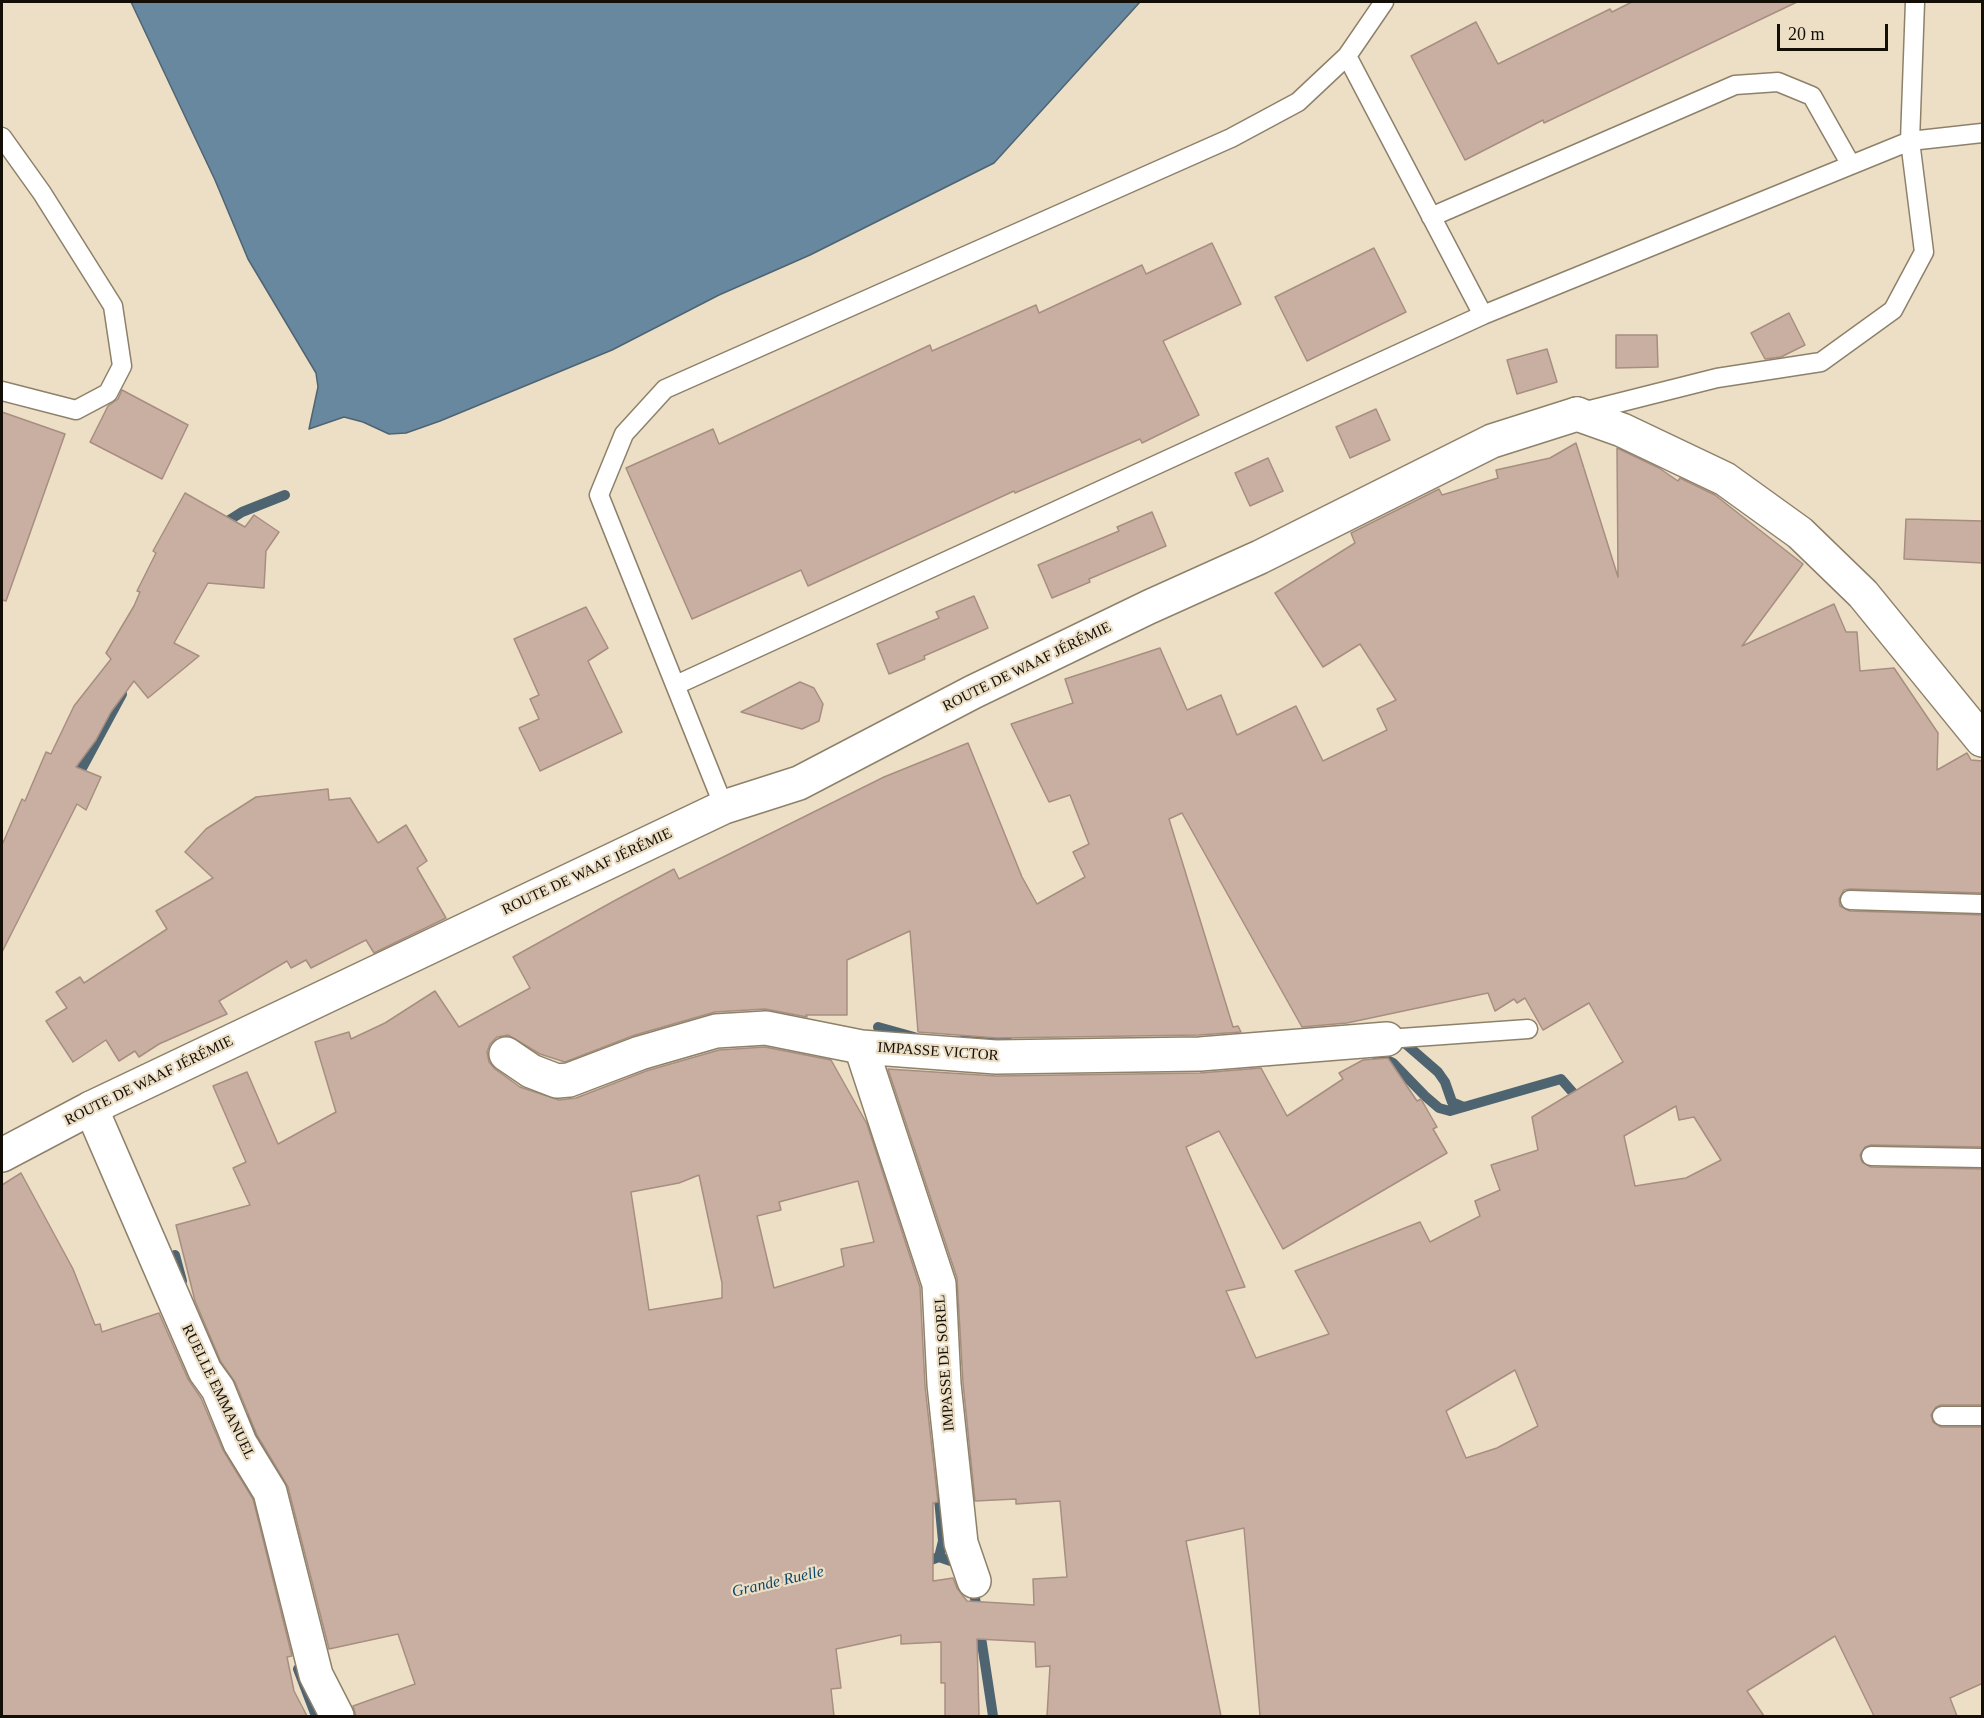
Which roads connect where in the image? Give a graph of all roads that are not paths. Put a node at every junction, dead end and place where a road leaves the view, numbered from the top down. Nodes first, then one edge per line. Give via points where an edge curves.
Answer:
1 (1384, 2) edge
2 (1915, 2) edge
3 (1347, 56) junction
4 (1983, 133) edge
5 (2, 137) edge
6 (1910, 141) junction
7 (1851, 165) junction
8 (1431, 217) junction
9 (1483, 315) junction
10 (2, 391) edge
11 (1577, 414) junction
12 (676, 685) junction
13 (1983, 740) edge
14 (724, 807) junction
15 (1850, 900) dead end
16 (1983, 904) edge
17 (1528, 1029) dead end
18 (1387, 1039) joint
19 (861, 1047) junction
20 (506, 1054) dead end
21 (91, 1108) junction
22 (2, 1155) edge
23 (1871, 1156) dead end
24 (1983, 1158) edge
25 (1942, 1416) dead end
26 (1983, 1416) edge
27 (974, 1581) dead end
28 (337, 1716) edge

1 - 3 lane
2 - 6 lane
3 - 8 lane
3 - 12 lane via 1298,102 1231,138 664,389 624,434 599,495
4 - 6 lane
5 - 10 lane via 113,306 122,366 108,393 76,410
6 - 7 lane
6 - 11 lane via 1924,252 1893,310 1821,362 1717,378
7 - 8 lane via 1812,96 1779,82 1735,85
7 - 9 lane
8 - 9 lane
9 - 12 lane
11 - 13 street via 1622,430 1725,479 1800,533 1863,594
11 - 14 street, ROUTE DE WAAF JÉRÉMIE via 1492,441 1260,557 973,692 799,783
12 - 14 lane
14 - 21 street, ROUTE DE WAAF JÉRÉMIE
15 - 16 lane
17 - 18 lane
18 - 19 street, IMPASSE VICTOR via 1130,1057 996,1057
19 - 20 street, IMPASSE VICTOR via 766,1028 716,1031 557,1081 531,1071
19 - 27 street, IMPASSE DE SOREL via 939,1284 944,1384 961,1543
21 - 22 street, ROUTE DE WAAF JÉRÉMIE
21 - 28 street, RUELLE EMMANUEL via 205,1371 218,1389 240,1443 270,1492 316,1675
23 - 24 lane
25 - 26 lane

